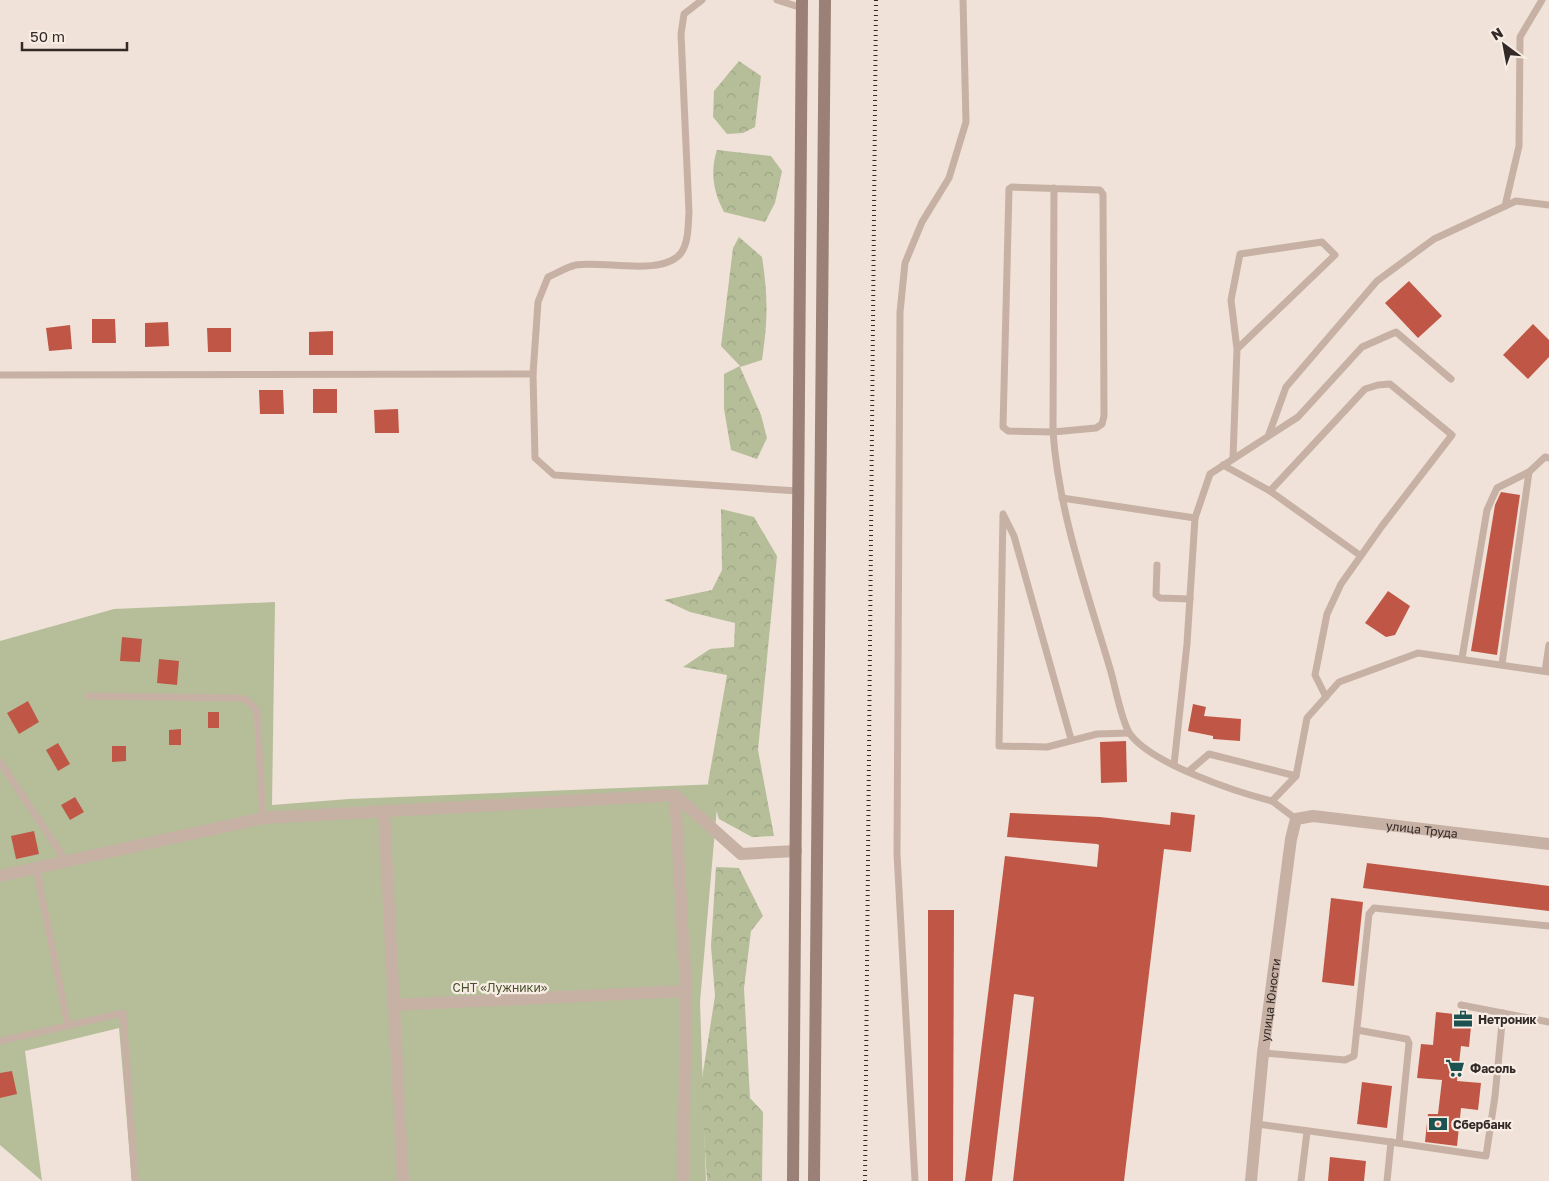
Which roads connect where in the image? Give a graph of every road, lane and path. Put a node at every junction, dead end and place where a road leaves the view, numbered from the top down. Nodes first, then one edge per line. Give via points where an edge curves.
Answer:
1 (698, 0) edge
2 (777, 0) edge
3 (825, 0) edge
4 (963, 0) edge
5 (1542, 0) edge
6 (802, 4) edge
7 (1054, 188) junction
8 (1549, 205) edge
9 (1505, 206) junction
10 (1237, 349) junction
11 (533, 374) junction
12 (0, 375) edge
13 (1451, 379) dead end
14 (1052, 432) junction
15 (1269, 434) junction
16 (1233, 458) junction
17 (1549, 458) edge
18 (1223, 465) junction
19 (1529, 472) junction
20 (798, 491) junction
21 (1270, 491) junction
22 (1062, 498) junction
23 (1195, 518) junction
24 (1361, 556) junction
25 (1157, 565) dead end
26 (1190, 599) junction
27 (1549, 646) edge
28 (1462, 658) junction
29 (1502, 664) junction
30 (1547, 671) edge
31 (89, 696) dead end
32 (1326, 697) junction
33 (1129, 733) junction
34 (1071, 740) junction
35 (0, 762) edge
36 (1174, 764) junction
37 (1189, 771) junction
38 (1296, 776) junction
39 (675, 795) junction
40 (1272, 801) junction
41 (384, 810) junction
42 (263, 818) junction
43 (1296, 820) junction
44 (1549, 844) edge
45 (796, 850) junction
46 (66, 861) junction
47 (36, 868) junction
48 (0, 876) edge
49 (1549, 926) edge
50 (686, 991) junction
51 (394, 1005) junction
52 (1461, 1005) dead end
53 (1503, 1013) junction
54 (1549, 1022) edge
55 (68, 1025) junction
56 (1357, 1030) junction
57 (0, 1040) edge
58 (1263, 1053) junction
59 (1257, 1124) junction
60 (1307, 1132) junction
61 (1391, 1142) junction
62 (1400, 1143) junction
63 (136, 1181) edge
64 (403, 1181) edge
65 (683, 1181) edge
66 (793, 1181) edge
67 (814, 1181) edge
68 (915, 1181) edge
69 (1251, 1181) edge
70 (1301, 1181) edge
71 (1387, 1181) edge

1 - 11 lane via 684,14 681,34 690,212 681,253 669,261 633,267 576,265 548,277 538,302
2 - 6 lane
3 - 67 main road
4 - 68 lane via 966,122 949,178 922,222 905,263 900,312 897,854
5 - 9 lane via 1520,36 1519,146
6 - 20 main road
7 - 14 lane
7 - 14 lane via 1100,190 1103,194 1104,416 1102,424 1096,428
7 - 14 lane via 1009,189 1003,427 1008,431
8 - 9 lane via 1516,201
9 - 15 lane via 1434,239 1377,281 1286,387
10 - 10 lane via 1335,254 1322,242 1240,254 1231,300
10 - 16 lane
11 - 12 lane
11 - 20 lane via 535,458 554,475
13 - 15 lane via 1396,332 1362,347 1298,417
14 - 22 lane
15 - 16 lane
16 - 18 lane
17 - 19 lane via 1545,457
18 - 21 lane
18 - 23 lane via 1210,474
19 - 28 lane via 1497,488 1487,510
19 - 29 lane
20 - 45 main road
21 - 24 lane
21 - 24 lane via 1365,389 1390,384 1452,435
22 - 23 lane
22 - 33 lane
23 - 26 lane
24 - 32 lane via 1341,584 1327,614 1316,675
25 - 26 lane via 1156,595 1160,598
26 - 36 lane
27 - 30 lane
28 - 29 lane
28 - 32 lane via 1418,653 1339,682
29 - 30 lane
31 - 42 lane via 247,700 257,711
32 - 38 lane via 1307,718
33 - 34 lane via 1097,734
33 - 36 lane via 1154,756
34 - 34 lane via 1047,747 999,746 1002,514 1014,536
35 - 46 lane
36 - 37 lane
37 - 38 lane via 1209,754
37 - 40 lane via 1243,794
38 - 40 lane
39 - 41 street
39 - 45 street via 741,854
39 - 50 street
40 - 43 lane
41 - 42 street
41 - 51 street
42 - 46 street
43 - 44 street, улица Труда via 1313,816
43 - 58 street, улица Юности
45 - 66 main road
46 - 47 street
47 - 48 street
47 - 55 lane
49 - 56 lane via 1374,908 1370,914
50 - 51 street
50 - 65 street
51 - 64 street
52 - 53 lane
53 - 54 lane
53 - 62 lane via 1486,1156
55 - 57 lane
55 - 63 lane via 123,1013
56 - 58 lane via 1354,1056 1345,1060
56 - 62 lane via 1407,1039 1409,1043
58 - 59 street, улица Юности
59 - 60 lane
59 - 69 street, улица Юности
60 - 61 lane
60 - 70 lane
61 - 62 lane
61 - 71 lane

